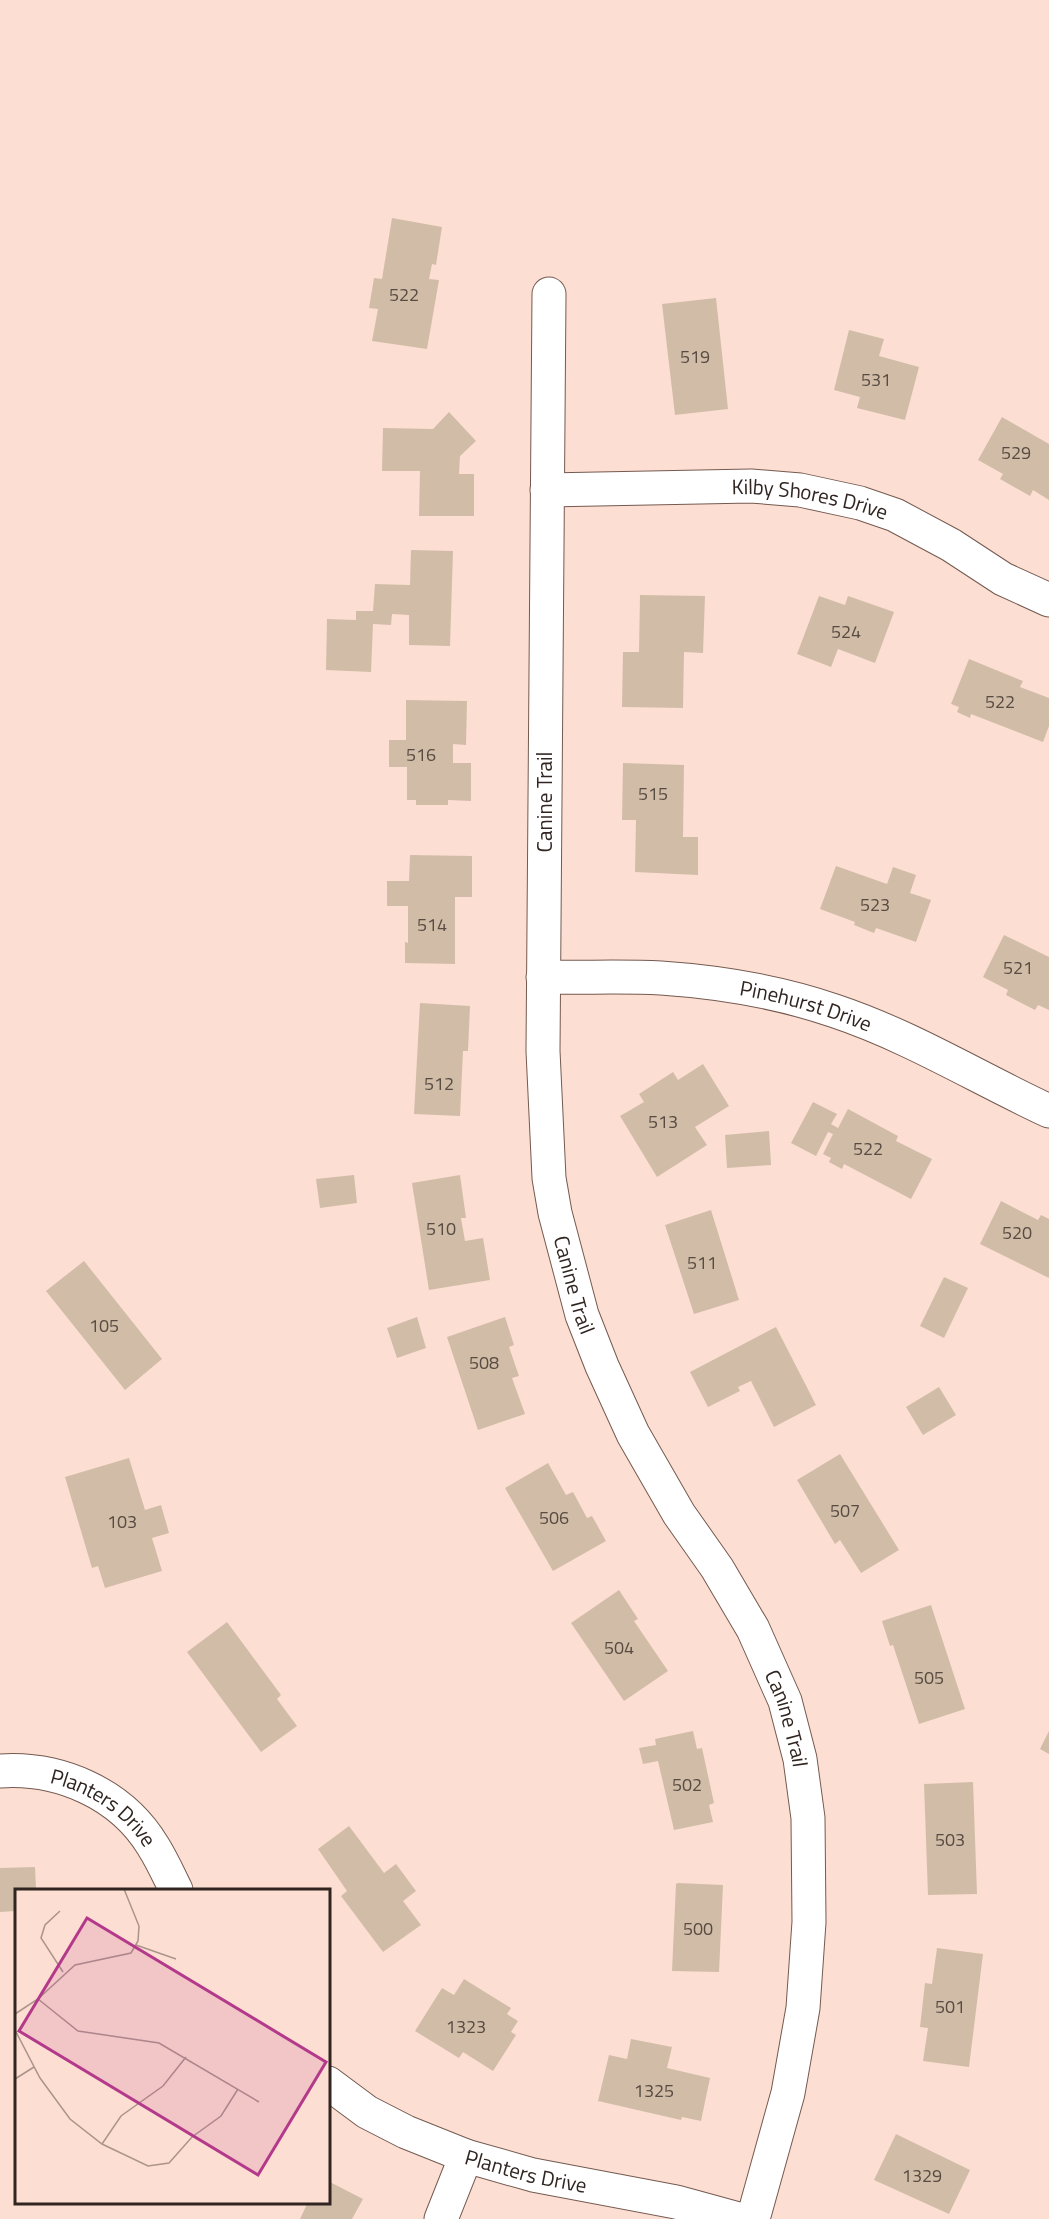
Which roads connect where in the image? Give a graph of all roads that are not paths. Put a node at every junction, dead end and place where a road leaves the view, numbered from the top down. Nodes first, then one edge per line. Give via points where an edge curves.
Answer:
1 (549, 294) dead end
2 (547, 490) junction
3 (1049, 600) edge
4 (543, 977) junction
5 (1049, 1112) edge
6 (0, 1770) edge
7 (175, 1889) edge
8 (330, 2084) edge
9 (466, 2156) junction
10 (441, 2219) edge
11 (738, 2219) edge
12 (753, 2219) edge

1 - 2 street, Canine Trail
2 - 3 street, Kilby Shores Drive via 751,486 800,490 860,503 895,515 1003,579
2 - 4 street, Canine Trail
4 - 5 street, Pinehurst Drive via 705,982 835,1011 904,1038
4 - 12 street, Canine Trail via 549,1178 582,1315 633,1434 753,1629 784,1701 800,1759 808,1818 809,1922 803,2008 788,2092
6 - 7 street, Planters Drive via 23,1769 62,1776 101,1794 135,1821
8 - 9 street, Planters Drive via 367,2112
9 - 10 street
9 - 11 street, Planters Drive via 533,2175 676,2202

